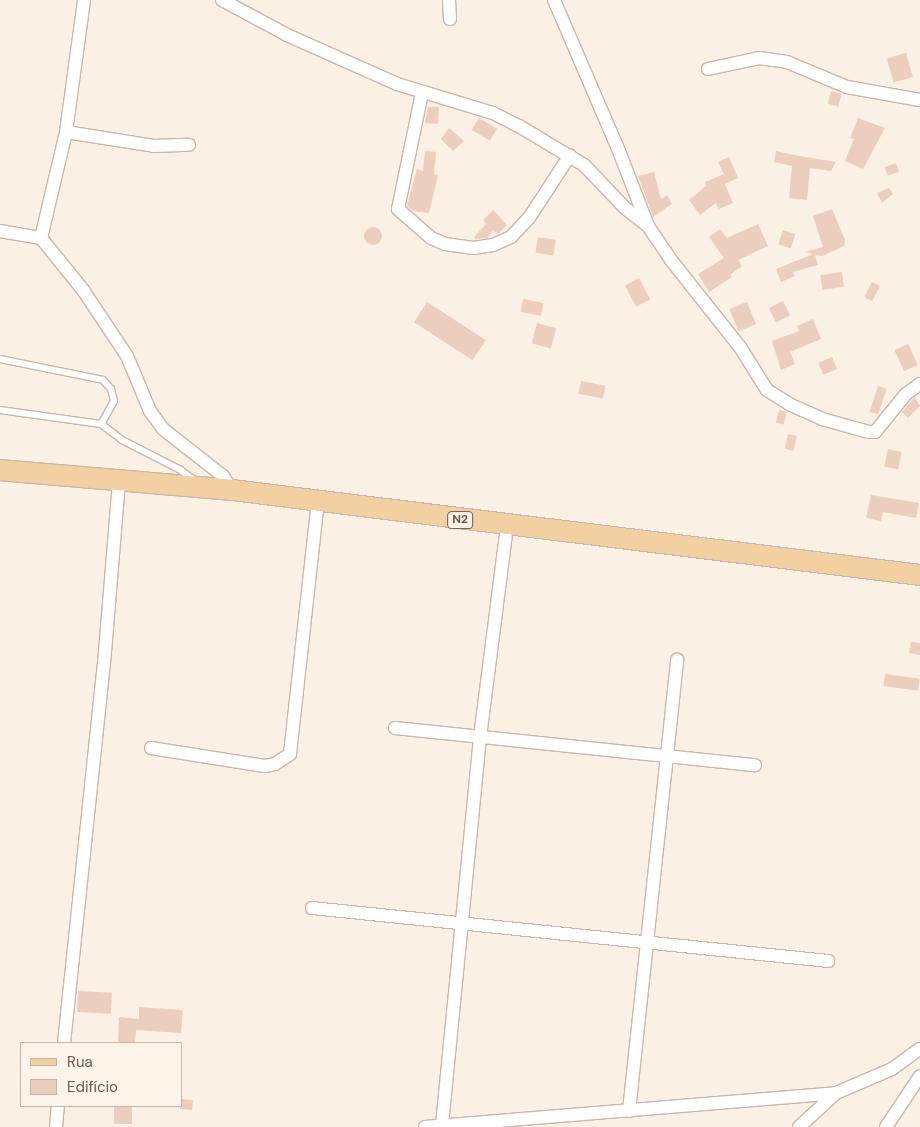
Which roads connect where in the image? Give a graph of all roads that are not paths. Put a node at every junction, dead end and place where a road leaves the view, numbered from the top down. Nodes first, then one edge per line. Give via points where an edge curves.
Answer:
1 (84, 0) edge
2 (222, 0) edge
3 (449, 0) edge
4 (554, 0) edge
5 (450, 19) dead end
6 (708, 69) dead end
7 (422, 93) junction
8 (920, 100) edge
9 (66, 132) junction
10 (190, 145) dead end
11 (570, 155) junction
12 (648, 226) junction
13 (0, 231) edge
14 (41, 238) junction
15 (0, 359) edge
16 (920, 384) edge
17 (0, 410) edge
18 (101, 424) junction
19 (0, 470) edge
20 (119, 481) junction
21 (206, 489) junction
22 (232, 490) junction
23 (318, 502) junction
24 (507, 526) junction
25 (920, 575) edge
26 (677, 660) dead end
27 (395, 728) dead end
28 (480, 737) junction
29 (151, 748) dead end
30 (666, 756) junction
31 (755, 766) dead end
32 (312, 908) dead end
33 (460, 921) junction
34 (648, 941) junction
35 (828, 961) dead end
36 (64, 1042) edge
37 (920, 1049) edge
38 (920, 1076) edge
39 (836, 1093) junction
40 (58, 1107) edge
41 (629, 1111) junction
42 (442, 1125) junction
43 (56, 1127) edge
44 (425, 1127) edge
45 (799, 1127) edge
46 (886, 1127) edge

1 - 9 street
2 - 7 street via 287,35
3 - 5 street
4 - 12 street via 618,146
6 - 8 street via 759,58 787,62 847,87
7 - 11 street via 493,113
7 - 11 street via 398,209 431,238 445,244 474,248 494,245 511,237 529,218
9 - 10 street via 154,146
9 - 14 street
11 - 12 street
12 - 16 street via 775,397 822,419 875,432 906,394
13 - 14 street
14 - 22 street via 83,290 127,356 150,411 163,429 222,476
15 - 18 lane via 103,380 111,389 114,401
17 - 18 lane
18 - 21 lane via 122,440 179,469
19 - 20 main road, N2
20 - 21 main road, N2
20 - 36 street via 104,664
21 - 22 main road, N2
22 - 23 main road, N2
23 - 24 main road, N2
23 - 29 street via 290,754 276,764 265,766
24 - 25 main road, N2
24 - 28 street
26 - 30 street
27 - 28 street
28 - 30 street
28 - 33 street
30 - 31 street
30 - 34 street
32 - 33 street
33 - 34 street
33 - 42 street
34 - 35 street
34 - 41 street
37 - 39 street via 892,1069
38 - 46 street
39 - 41 street
39 - 45 street
40 - 43 street
41 - 42 street
42 - 44 street

